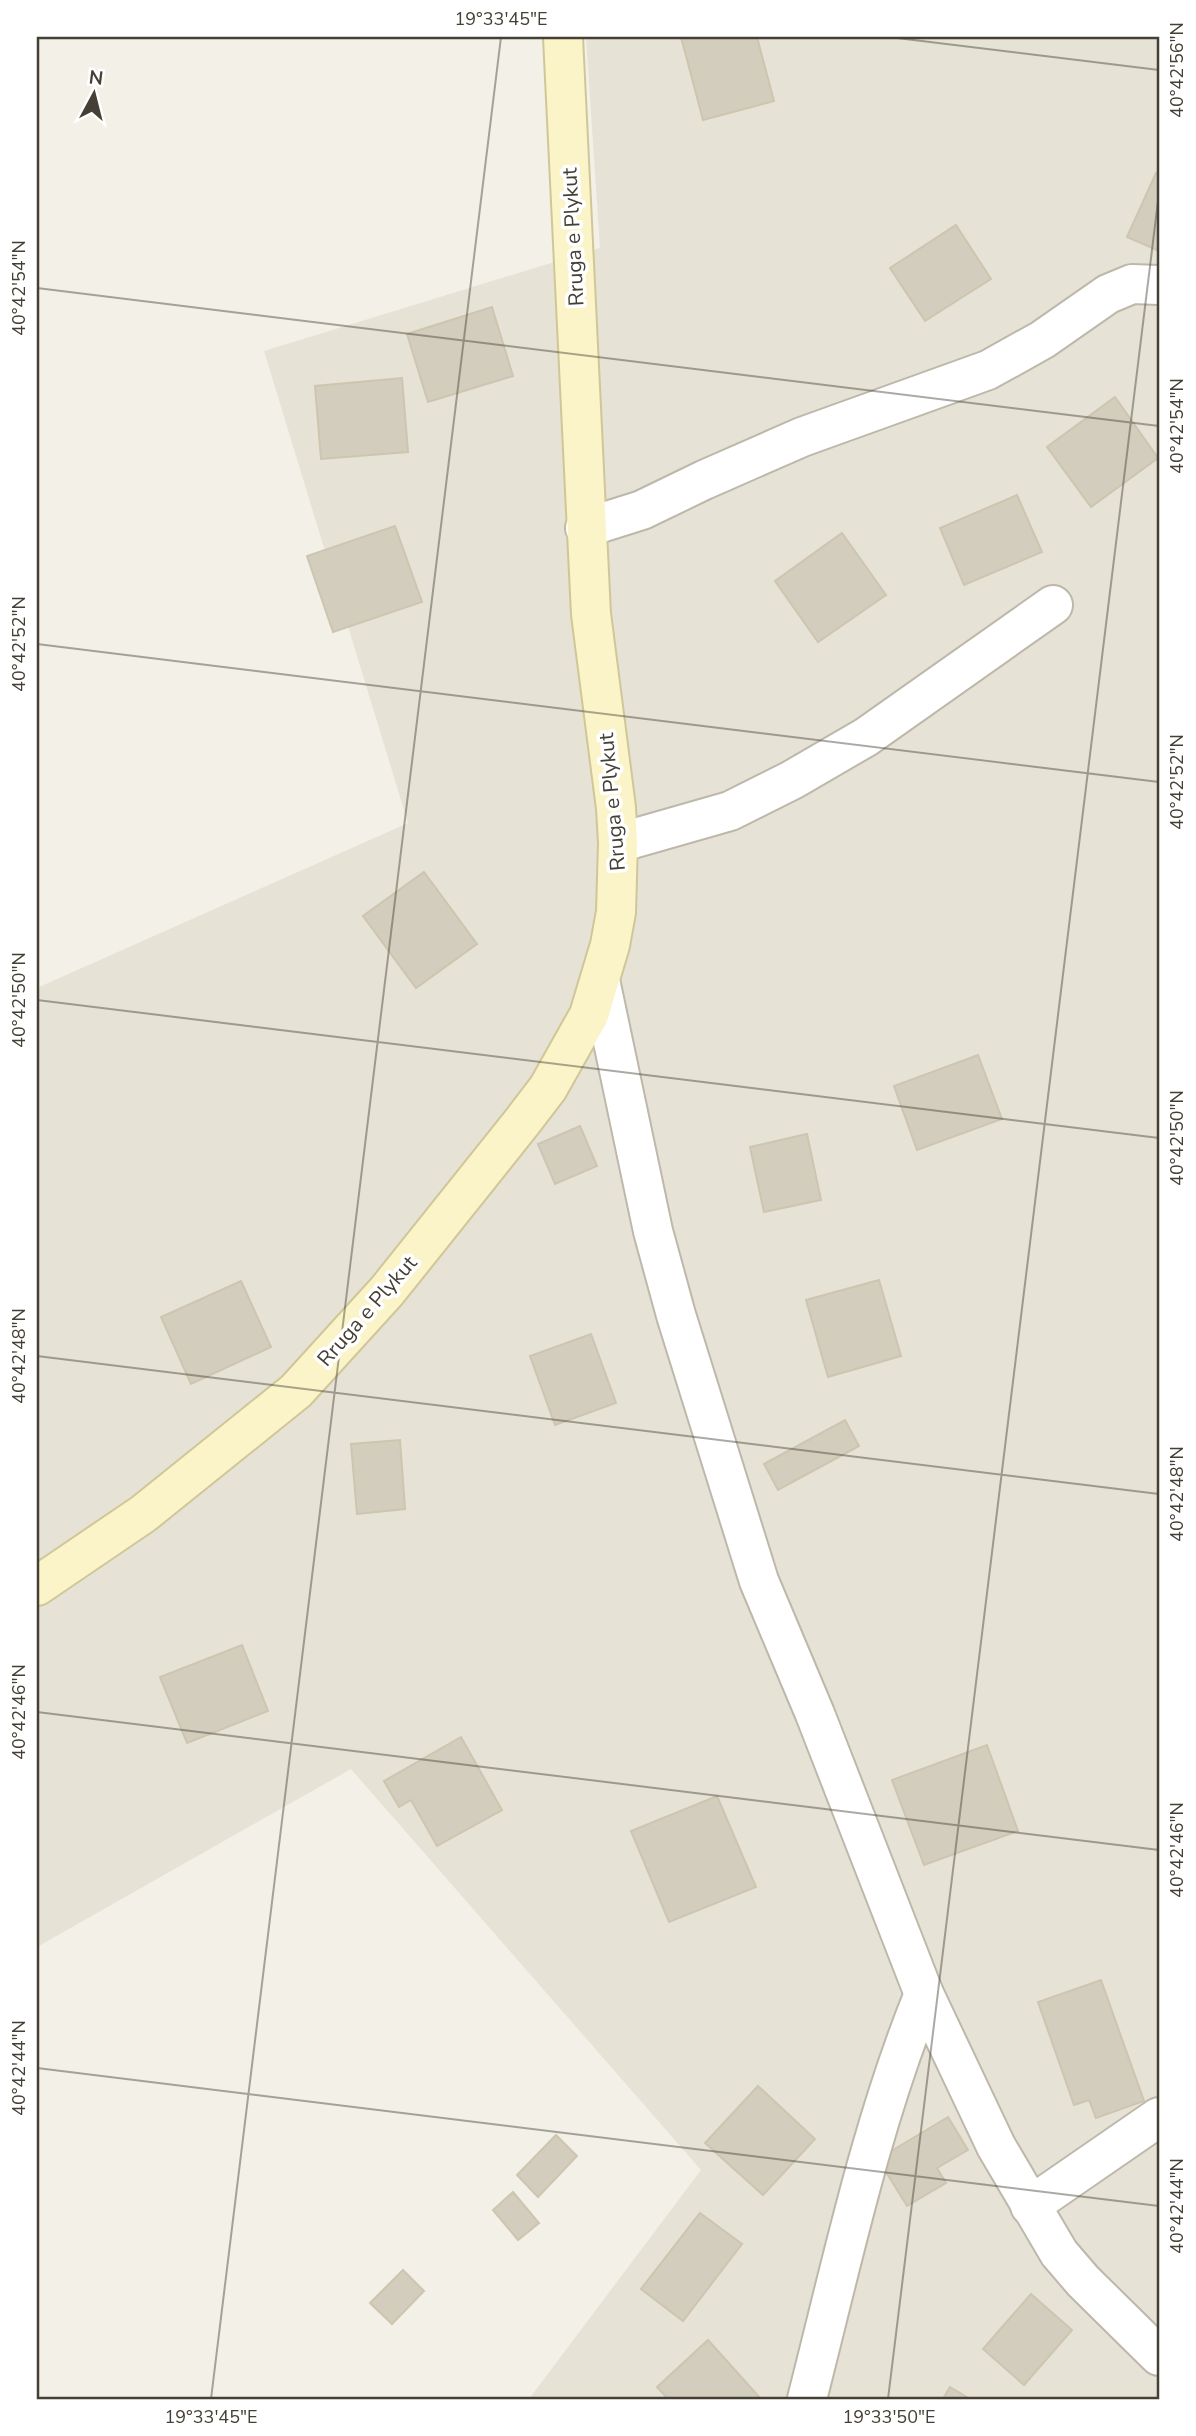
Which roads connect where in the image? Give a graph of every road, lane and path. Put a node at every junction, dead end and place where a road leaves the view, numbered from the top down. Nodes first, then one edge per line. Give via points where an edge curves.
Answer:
1 (563, 37) edge
2 (1159, 285) edge
3 (585, 528) junction
4 (1053, 604) dead end
5 (618, 843) junction
6 (600, 980) junction
7 (37, 1586) edge
8 (923, 1994) junction
9 (1159, 2117) edge
10 (1030, 2206) junction
11 (1159, 2356) edge
12 (807, 2399) edge

1 - 3 street, Rruga e Plykut
2 - 3 street via 1132,284 1108,294 1042,340 988,370 802,437 642,510
3 - 5 street, Rruga e Plykut
4 - 5 street via 866,737 792,780 730,811
5 - 6 street, Rruga e Plykut via 616,912
6 - 7 street, Rruga e Plykut via 589,1015 548,1088 387,1291 296,1391 143,1514
6 - 8 street via 653,1231 759,1581
8 - 10 street
8 - 12 street via 883,2104
9 - 10 street
10 - 11 street via 1083,2281

